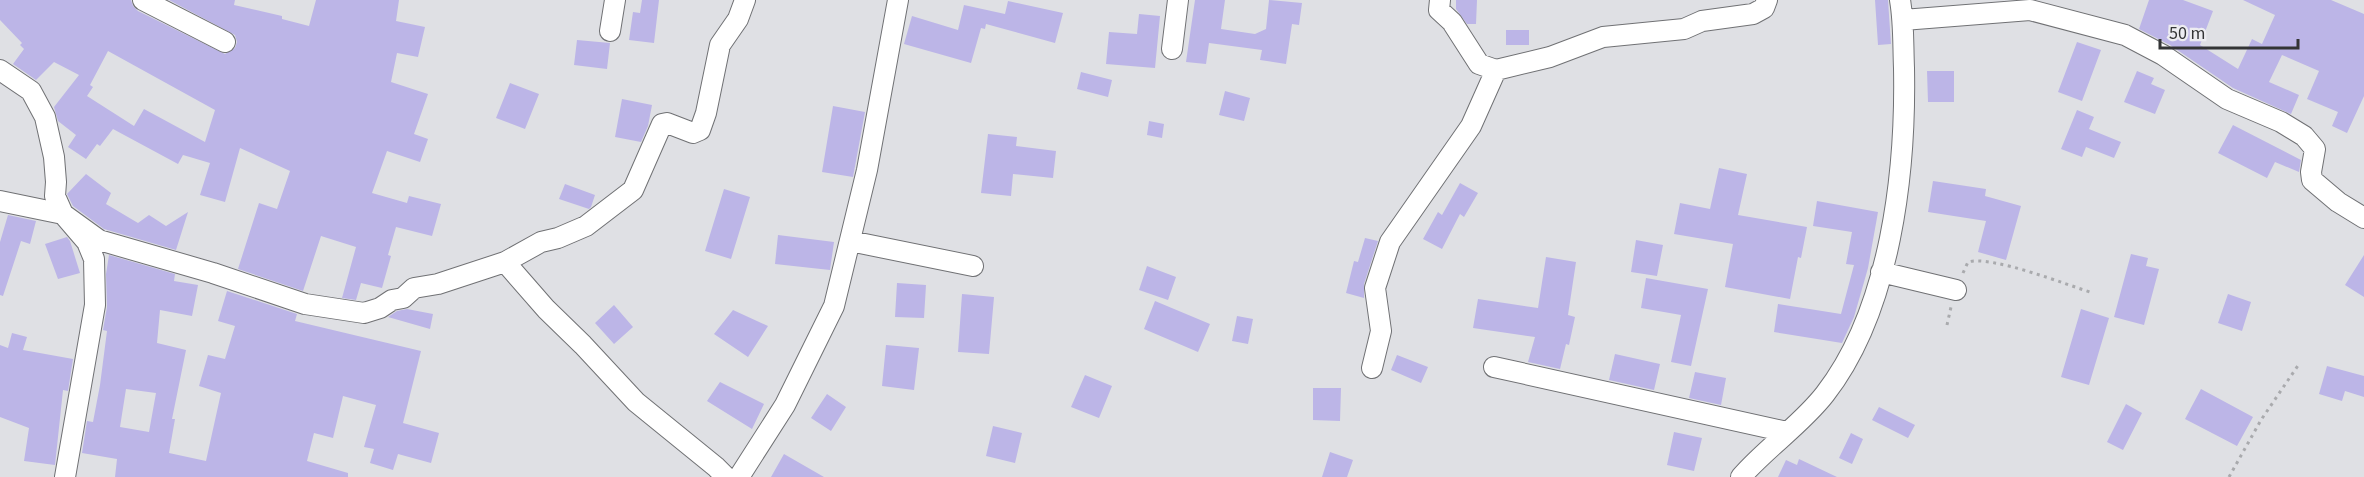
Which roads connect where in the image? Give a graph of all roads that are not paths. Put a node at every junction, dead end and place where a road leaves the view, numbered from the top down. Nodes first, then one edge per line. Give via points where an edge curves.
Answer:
1 (144, 0) edge
2 (615, 0) edge
3 (745, 0) edge
4 (898, 0) edge
5 (1178, 0) edge
6 (1440, 0) edge
7 (1767, 0) edge
8 (1900, 0) edge
9 (1903, 20) junction
10 (610, 31) dead end
11 (225, 42) dead end
12 (1172, 49) dead end
13 (0, 70) edge
14 (1496, 70) junction
15 (0, 201) edge
16 (63, 214) junction
17 (2364, 218) edge
18 (850, 241) junction
19 (505, 262) junction
20 (973, 266) dead end
21 (1881, 272) junction
22 (1956, 290) road end
23 (1494, 367) dead end
24 (1372, 368) dead end
25 (1787, 432) junction
26 (65, 477) edge
27 (726, 477) edge
28 (739, 477) edge
29 (1741, 477) edge

1 - 11 street
2 - 10 street
3 - 19 street via 738,19 720,45 700,130 693,132 662,124 631,192 586,226 541,242
4 - 18 street
5 - 12 street
6 - 14 street via 1439,10 1452,22 1473,57 1479,64
7 - 14 street via 1764,8 1753,14 1702,21 1675,30 1603,37 1550,57
8 - 9 street
9 - 17 street via 2030,10 2124,35 2163,55 2227,99 2304,136 2315,149 2312,180
9 - 21 street via 1902,156
13 - 16 street via 31,91 45,117 54,157 55,196
14 - 24 street via 1471,126 1390,242 1375,288 1382,331
15 - 16 street
16 - 19 street via 99,240 305,304 364,313 403,298 414,288
16 - 26 street via 87,242 96,280 96,306
18 - 20 street
18 - 28 street via 834,306 785,405
19 - 27 street via 636,402
21 - 22 street
21 - 25 street via 1853,352 1825,395
23 - 25 street
25 - 29 street

